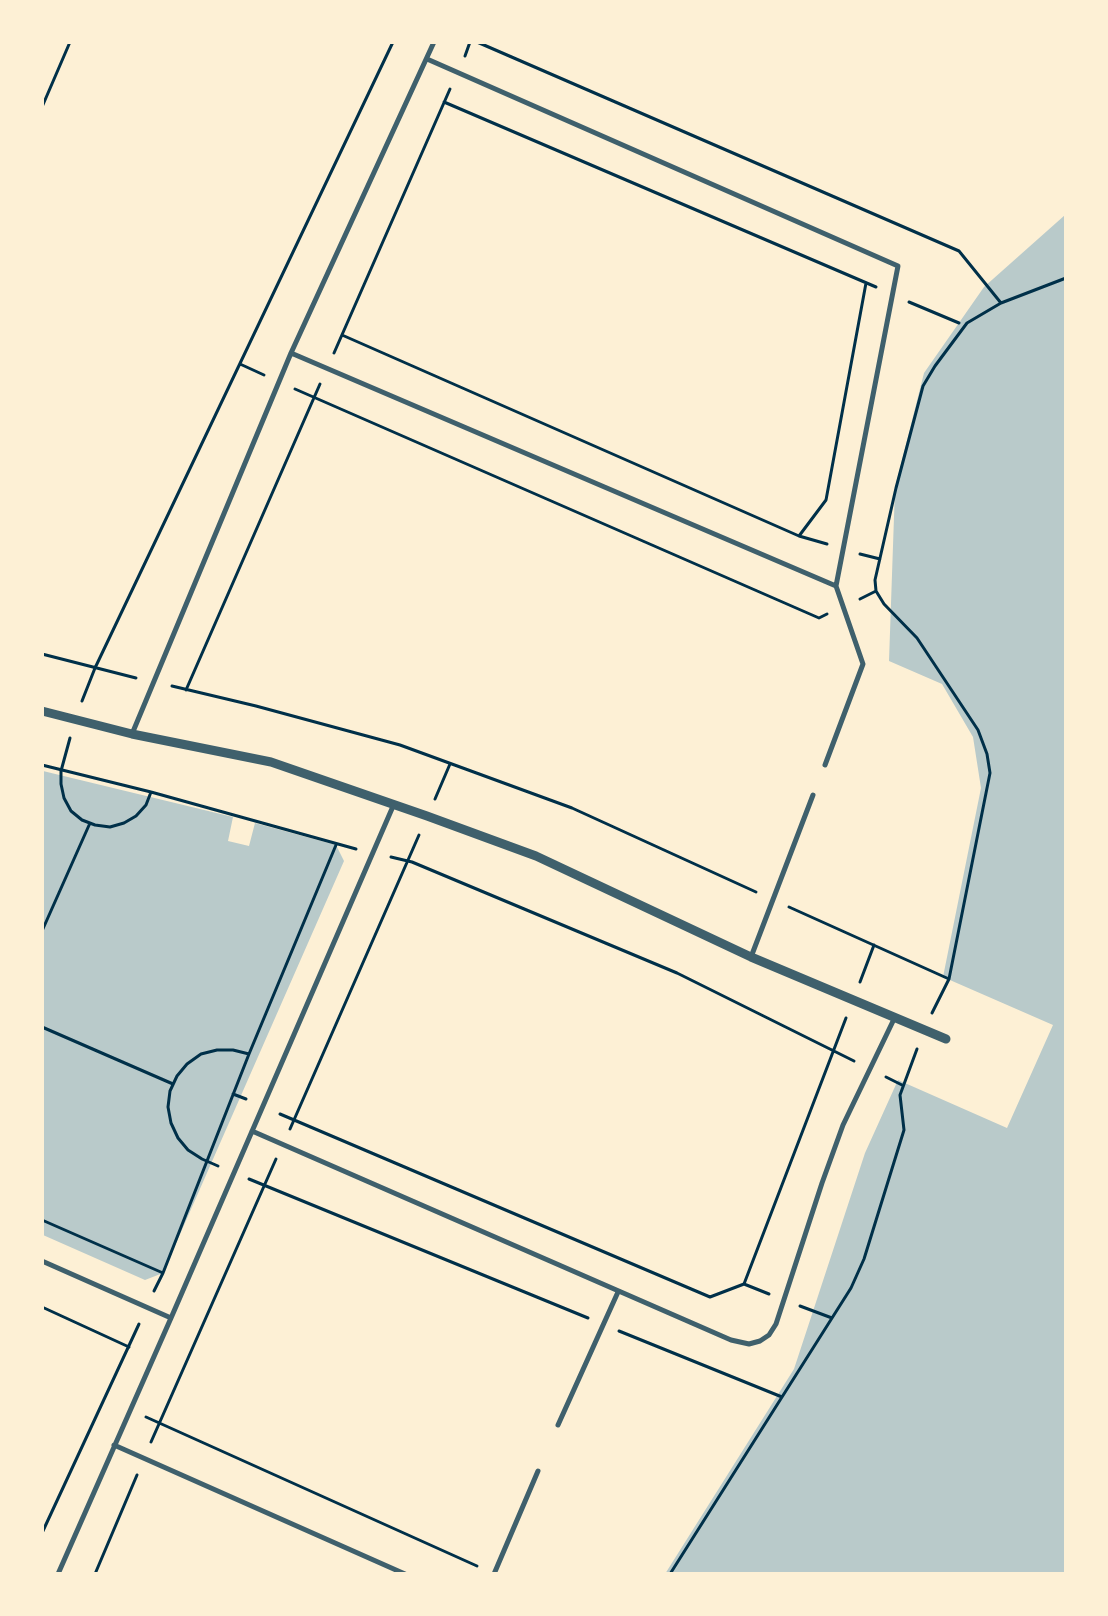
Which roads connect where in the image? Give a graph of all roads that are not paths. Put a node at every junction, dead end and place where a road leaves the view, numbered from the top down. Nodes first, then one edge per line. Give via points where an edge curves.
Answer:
1 (434, 42) edge
2 (427, 58) junction
3 (291, 354) junction
4 (836, 586) junction
5 (42, 711) edge
6 (132, 734) junction
7 (825, 765) dead end
8 (813, 795) dead end
9 (394, 804) junction
10 (752, 957) junction
11 (895, 1017) junction
12 (946, 1039) dead end
13 (252, 1130) junction
14 (42, 1261) edge
15 (618, 1292) junction
16 (171, 1318) junction
17 (558, 1425) dead end
18 (114, 1445) junction
19 (538, 1471) dead end
20 (58, 1574) edge
21 (405, 1574) edge
22 (494, 1574) edge

1 - 2 street
2 - 3 street
2 - 4 street via 898,266
3 - 4 street
3 - 6 street
4 - 7 street via 863,664
5 - 6 street
6 - 9 street via 271,762
8 - 10 street
9 - 10 street via 536,856
9 - 13 street
10 - 11 street
11 - 12 street
11 - 15 street via 844,1125 776,1324 769,1334 749,1344 731,1340
13 - 15 street
13 - 16 street
14 - 16 street
15 - 17 street
16 - 18 street
18 - 20 street
18 - 21 street
19 - 22 street

